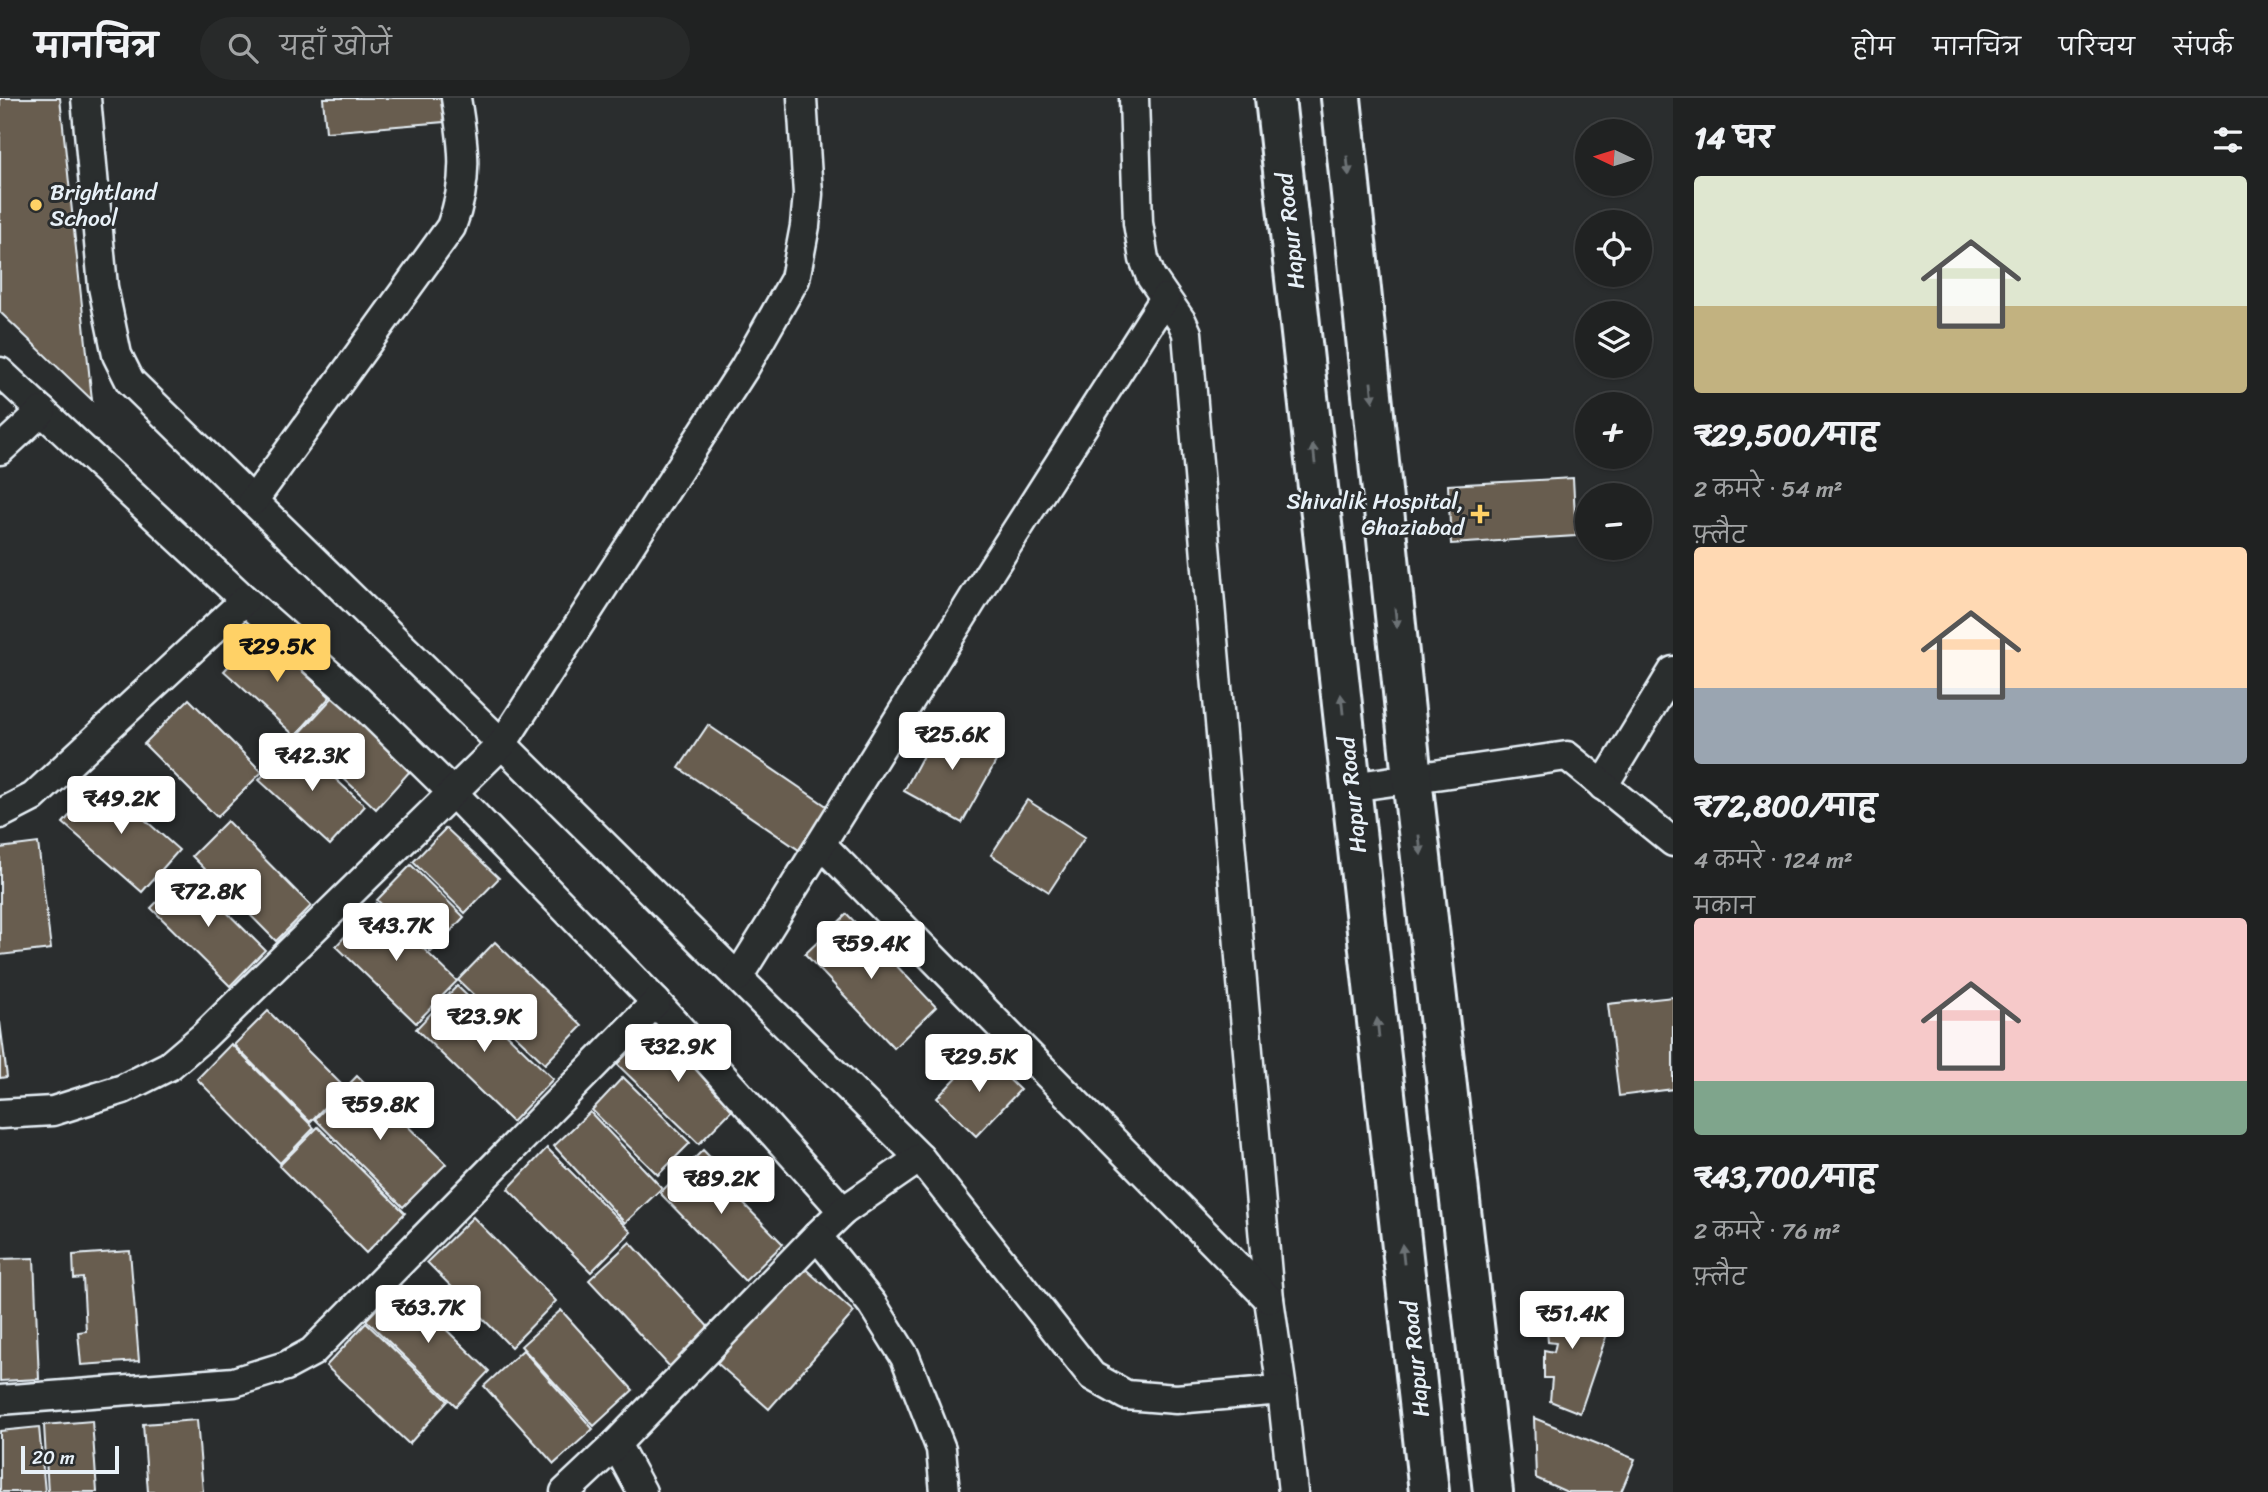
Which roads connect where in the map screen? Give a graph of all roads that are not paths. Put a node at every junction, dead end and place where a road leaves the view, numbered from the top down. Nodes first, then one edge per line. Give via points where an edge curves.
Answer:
1 (86, 98) edge
2 (457, 98) edge
3 (802, 98) edge
4 (1134, 98) edge
5 (1275, 98) edge
6 (1341, 98) edge
7 (1165, 298) junction
8 (0, 372) edge
9 (42, 411) junction
10 (0, 450) edge
11 (253, 501) junction
12 (245, 600) junction
13 (1673, 671) edge
14 (502, 744) junction
15 (1412, 778) junction
16 (1603, 786) junction
17 (1351, 787) junction
18 (453, 793) junction
19 (0, 814) edge
20 (1673, 842) edge
21 (821, 844) junction
22 (737, 977) junction
23 (656, 1002) junction
24 (0, 1114) edge
25 (920, 1158) junction
26 (843, 1211) junction
27 (817, 1236) junction
28 (1269, 1299) junction
29 (1282, 1390) junction
30 (0, 1400) edge
31 (616, 1444) junction
32 (565, 1492) edge
33 (642, 1492) edge
34 (945, 1492) edge
35 (1293, 1492) edge
36 (1429, 1492) edge
37 (1493, 1492) edge

1 - 11 street via 103,287 117,355 130,381
2 - 11 street via 464,169 461,201 451,227
3 - 14 street via 808,194 794,279 744,367
4 - 7 street via 1139,234 1144,259
17 -> 5 main road, Hapur Road
6 -> 15 main road
7 - 21 street
7 - 28 street via 1186,333
8 - 9 street
9 - 10 street
9 - 12 street
11 - 14 street
12 - 18 street via 356,698
12 - 19 street via 33,797
13 - 16 street
14 - 18 street
14 - 22 street
15 - 16 street via 1567,756
15 - 17 street
15 -> 37 main road
16 - 20 street
36 -> 17 main road, Hapur Road
18 - 23 street
18 - 24 street via 169,1066 123,1089 53,1111
21 - 22 street
21 - 28 street
22 - 25 street
23 - 26 street
23 - 30 street via 312,1352 286,1366 234,1382
25 - 26 street
25 - 29 street via 1092,1376 1126,1395 1176,1399
26 - 27 street
27 - 31 street
27 - 34 street via 872,1304 905,1357 940,1449
28 - 29 street
29 - 35 street
31 - 32 street
31 - 33 street

